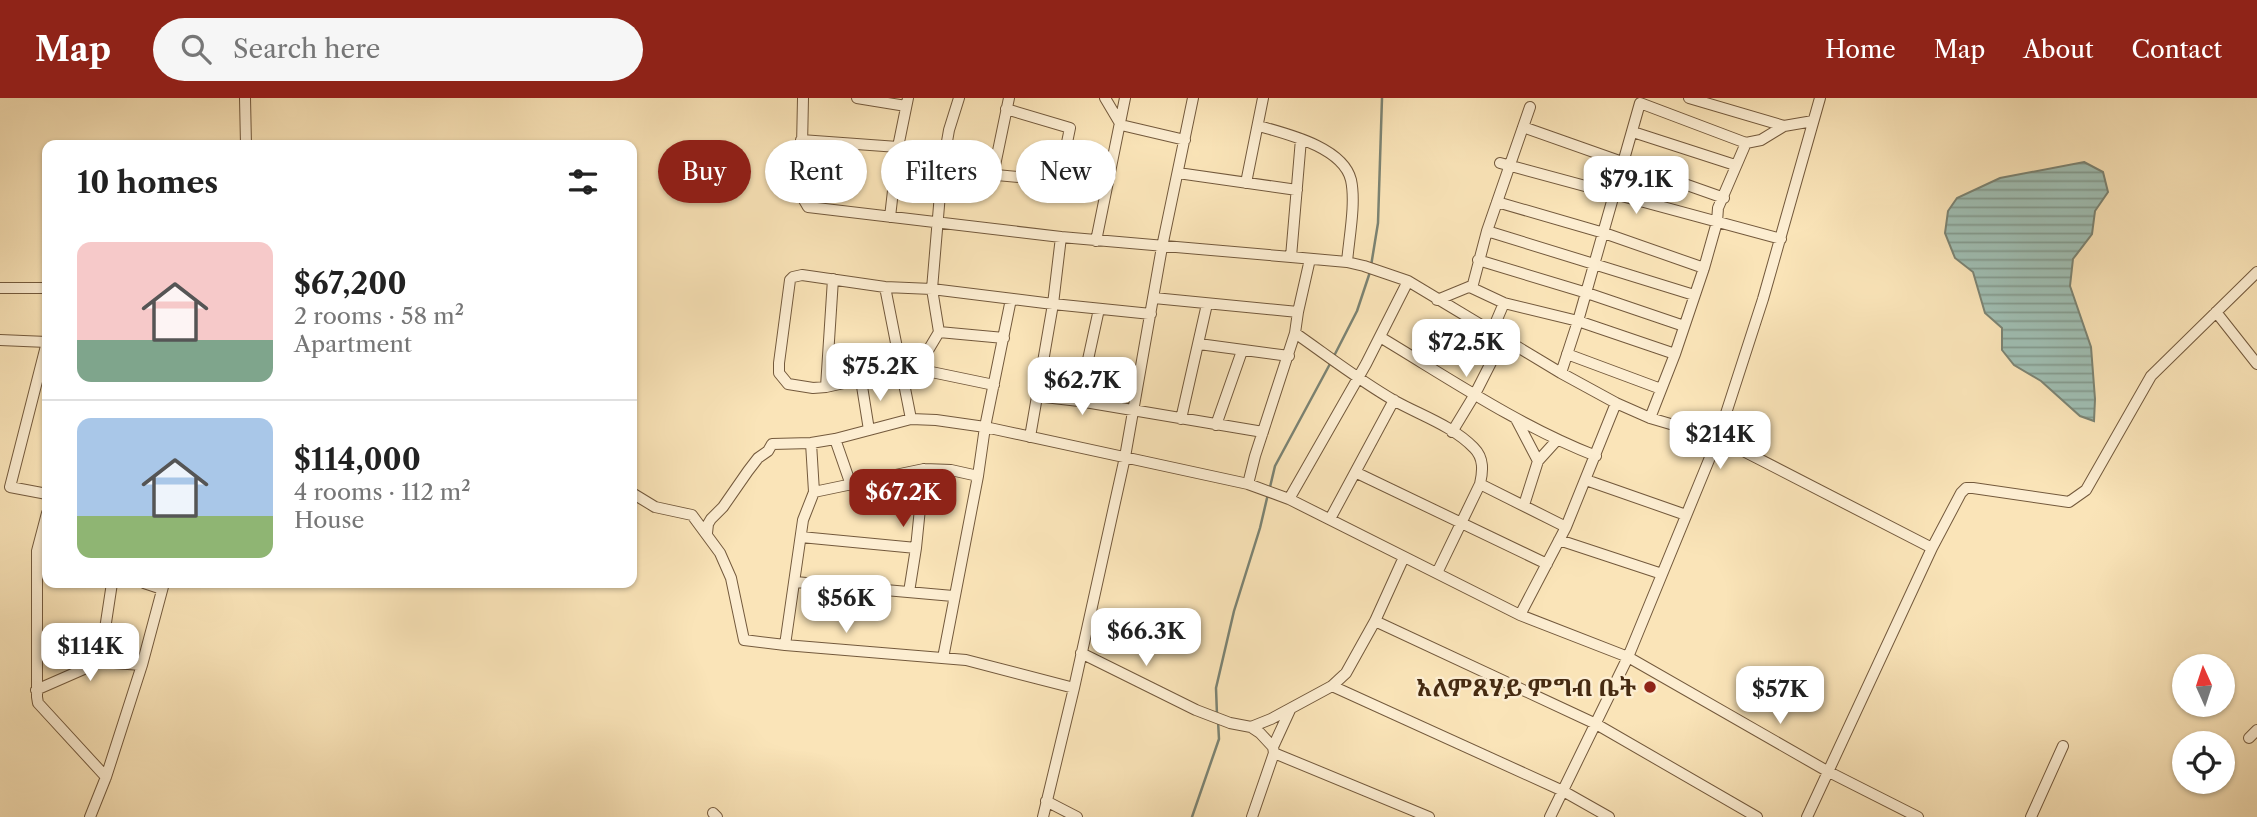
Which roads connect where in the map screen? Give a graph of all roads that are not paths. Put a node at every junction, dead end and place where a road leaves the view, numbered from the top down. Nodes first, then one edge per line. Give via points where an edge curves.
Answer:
1 (245, 98) edge
2 (803, 98) edge
3 (857, 98) edge
4 (959, 98) edge
5 (1009, 98) edge
6 (1105, 98) edge
7 (1125, 98) edge
8 (1194, 98) edge
9 (1264, 98) edge
10 (1689, 98) edge
11 (1820, 98) edge
12 (1642, 100) edge
13 (907, 102) edge
14 (1530, 107) dead end
15 (1006, 109) junction
16 (1813, 121) junction
17 (1121, 125) junction
18 (1259, 126) junction
19 (1784, 126) junction
20 (1523, 127) junction
21 (1633, 132) junction
22 (1301, 139) junction
23 (246, 140) edge
24 (802, 140) edge
25 (899, 140) edge
26 (947, 140) edge
27 (1000, 140) edge
28 (1068, 140) edge
29 (1185, 140) junction
30 (1746, 143) junction
31 (1116, 145) edge
32 (1624, 161) junction
33 (1505, 164) junction
34 (1735, 165) junction
35 (1178, 173) junction
36 (1246, 183) junction
37 (1297, 190) junction
38 (1615, 194) junction
39 (1724, 198) junction
40 (1497, 202) junction
41 (806, 203) edge
42 (892, 203) edge
43 (939, 203) edge
44 (1103, 203) edge
45 (890, 217) junction
46 (938, 221) junction
47 (1717, 222) junction
48 (1487, 231) junction
49 (1604, 233) junction
50 (1061, 237) junction
51 (1780, 239) junction
52 (1096, 241) junction
53 (1162, 247) junction
54 (1290, 257) junction
55 (1310, 259) junction
56 (1478, 260) junction
57 (1347, 262) junction
58 (1595, 265) junction
59 (1704, 268) junction
60 (2257, 272) edge
61 (833, 279) junction
62 (1408, 281) junction
63 (885, 286) junction
64 (1471, 286) junction
65 (0, 288) edge
66 (42, 288) edge
67 (932, 289) junction
68 (1587, 293) junction
69 (1694, 295) junction
70 (1154, 298) junction
71 (1011, 299) junction
72 (1437, 300) junction
73 (1504, 303) junction
74 (1053, 304) junction
75 (1207, 304) junction
76 (1098, 309) junction
77 (1298, 312) junction
78 (2216, 312) junction
79 (1151, 314) junction
80 (1578, 321) junction
81 (1684, 326) junction
82 (1493, 331) junction
83 (939, 332) junction
84 (1296, 333) junction
85 (1380, 337) junction
86 (1004, 338) junction
87 (1503, 339) junction
88 (1, 342) edge
89 (42, 342) edge
90 (1199, 344) junction
91 (1242, 351) junction
92 (1567, 354) junction
93 (1675, 354) junction
94 (1289, 356) junction
95 (42, 359) edge
96 (2257, 364) edge
97 (917, 369) junction
98 (902, 370) junction
99 (1560, 373) junction
100 (1357, 377) junction
101 (861, 380) junction
102 (994, 385) junction
103 (826, 387) junction
104 (1661, 389) junction
105 (1475, 394) junction
106 (1036, 396) junction
107 (1394, 400) junction
108 (1079, 401) junction
109 (1616, 403) junction
110 (1132, 411) junction
111 (1515, 418) junction
112 (1650, 418) junction
113 (911, 419) junction
114 (1181, 419) junction
115 (1216, 425) junction
116 (985, 427) junction
117 (869, 430) junction
118 (1263, 432) junction
119 (1452, 432) junction
120 (1030, 437) junction
121 (1718, 438) junction
122 (835, 439) junction
123 (1557, 440) junction
124 (811, 443) junction
125 (1596, 456) junction
126 (1125, 457) junction
127 (1538, 461) junction
128 (924, 469) junction
129 (1357, 472) junction
130 (978, 476) junction
131 (1586, 480) junction
132 (1248, 484) junction
133 (1480, 484) junction
134 (851, 485) junction
135 (5, 487) edge
136 (814, 492) junction
137 (42, 493) edge
138 (637, 496) edge
139 (1289, 499) junction
140 (1524, 505) junction
141 (1686, 515) junction
142 (1330, 519) junction
143 (1460, 523) junction
144 (1566, 527) junction
145 (706, 533) junction
146 (801, 537) junction
147 (1559, 540) junction
148 (916, 548) junction
149 (1932, 548) junction
150 (42, 552) edge
151 (1404, 557) junction
152 (1547, 564) junction
153 (1437, 573) junction
154 (1662, 574) junction
155 (796, 582) junction
156 (111, 588) edge
157 (162, 588) edge
158 (909, 592) junction
159 (953, 596) junction
160 (1520, 615) junction
161 (1375, 621) junction
162 (785, 645) junction
163 (1081, 653) junction
164 (1628, 657) junction
165 (943, 658) junction
166 (100, 662) junction
167 (142, 665) junction
168 (1332, 686) junction
169 (1074, 688) junction
170 (36, 690) junction
171 (1291, 708) junction
172 (1596, 724) junction
173 (1251, 727) junction
174 (2063, 746) dead end
175 (1273, 750) junction
176 (1827, 771) junction
177 (106, 778) junction
178 (1563, 791) junction
179 (1046, 801) junction
180 (1753, 816) edge
181 (90, 817) edge
182 (1043, 817) edge
183 (1077, 817) edge
184 (1252, 817) edge
185 (1429, 817) edge
186 (1550, 817) edge
187 (1609, 817) edge
188 (1807, 817) edge
189 (1918, 817) edge
190 (2031, 817) edge

1 - 23 street
2 - 24 street
3 - 13 street
4 - 26 street
5 - 15 street
6 - 17 street
7 - 17 street
8 - 29 street
9 - 18 street
10 - 19 street
11 - 16 street
12 - 21 street
12 - 30 street
13 - 25 street
14 - 20 street
15 - 27 street
15 - 28 street via 1070,128
16 - 19 street
16 - 51 street
17 - 29 street
17 - 31 street
18 - 22 street
18 - 36 street
19 - 30 street
20 - 32 street
20 - 33 street
21 - 32 street
21 - 34 street
22 - 37 street
22 - 57 street via 1340,163 1350,179
29 - 35 street
30 - 34 street
32 - 38 street
32 - 39 street
33 - 38 street
33 - 40 street
34 - 39 street
35 - 36 street
35 - 53 street
36 - 37 street
37 - 54 street
38 - 47 street
38 - 49 street
39 - 47 street
40 - 48 street
40 - 49 street
41 - 45 street via 808,207
42 - 45 street
43 - 46 street
44 - 52 street
45 - 46 street
46 - 50 street
46 - 67 street
47 - 51 street
47 - 59 street
48 - 56 street
48 - 58 street
49 - 58 street
49 - 59 street
50 - 52 street
50 - 74 street
51 - 121 street
52 - 53 street
53 - 54 street
53 - 70 street
54 - 55 street
55 - 57 street
55 - 77 street
56 - 64 street
56 - 68 street
57 - 62 street
58 - 68 street
58 - 69 street
59 - 69 street
60 - 78 street
61 - 63 street
61 - 103 street
61 - 103 street via 802,275 790,280 779,363 779,373 788,384
62 - 72 street
62 - 85 street
63 - 67 street
63 - 98 street
64 - 72 street
64 - 73 street
65 - 66 street
67 - 71 street
67 - 83 street
68 - 80 street
68 - 81 street
69 - 81 street
70 - 75 street
70 - 79 street
71 - 74 street
71 - 86 street
72 - 82 street
73 - 80 street
73 - 82 street
74 - 76 street
74 - 106 street
75 - 77 street
75 - 90 street
76 - 79 street
76 - 108 street
77 - 84 street
78 - 96 street
78 - 149 street via 2151,376 2086,490 2069,502 2060,502 1966,488
79 - 110 street
80 - 92 street
80 - 93 street
81 - 93 street
82 - 87 street
83 - 86 street
83 - 97 street
84 - 94 street
84 - 100 street
85 - 100 street
85 - 105 street
86 - 102 street
87 - 99 street
87 - 105 street
88 - 89 street
90 - 91 street
90 - 114 street
91 - 94 street
91 - 115 street
92 - 99 street
92 - 104 street
93 - 104 street
94 - 118 street
95 - 135 street
97 - 98 street
97 - 102 street
98 - 101 street
98 - 113 street
99 - 109 street
100 - 107 street
100 - 139 street
101 - 103 street
101 - 117 street
102 - 116 street
104 - 112 street
105 - 111 street
105 - 119 street
106 - 108 street
106 - 120 street
107 - 119 street
107 - 129 street
108 - 110 street
109 - 112 street
109 - 125 street
110 - 114 street
110 - 126 street
111 - 123 street
111 - 127 street
112 - 121 street
113 - 116 street
113 - 117 street
114 - 115 street
115 - 118 street
116 - 120 street
116 - 130 street
117 - 122 street
118 - 132 street
119 - 133 street via 1479,453
120 - 126 street
121 - 141 street
121 - 149 street
122 - 124 street
122 - 134 street
123 - 125 street
123 - 127 street
124 - 136 street
124 - 145 street via 772,444 709,521
125 - 131 street
126 - 132 street
126 - 163 street
127 - 140 street
128 - 130 street
128 - 134 street
128 - 148 street
129 - 142 street
129 - 143 street
130 - 159 street
131 - 141 street
131 - 144 street
132 - 139 street
133 - 140 street
133 - 143 street
134 - 136 street
135 - 137 street
136 - 146 street
138 - 145 street via 655,507 689,513
139 - 142 street
140 - 144 street
141 - 154 street
142 - 151 street
143 - 152 street
143 - 153 street
144 - 147 street
145 - 162 street via 731,578 744,640
146 - 148 street
146 - 155 street
147 - 152 street
147 - 154 street
148 - 158 street
149 - 176 street
150 - 170 street
151 - 153 street
151 - 161 street
152 - 160 street
153 - 160 street
154 - 164 street
155 - 158 street
155 - 162 street
156 - 166 street
157 - 167 street
158 - 159 street
159 - 165 street
160 - 164 street
161 - 168 street via 1346,673
161 - 172 street
162 - 165 street
163 - 169 street
163 - 173 street via 1196,710
164 - 172 street
164 - 176 street
165 - 169 street
166 - 167 street
166 - 170 street
167 - 177 street
168 - 171 street
168 - 178 street
169 - 179 street
170 - 177 street via 38,703
171 - 173 street
171 - 175 street
172 - 178 street
172 - 180 street
173 - 175 street
174 - 190 street
175 - 184 street
175 - 185 street
176 - 188 street
176 - 189 street
177 - 181 street
178 - 186 street
178 - 187 street
179 - 182 street
179 - 183 street

